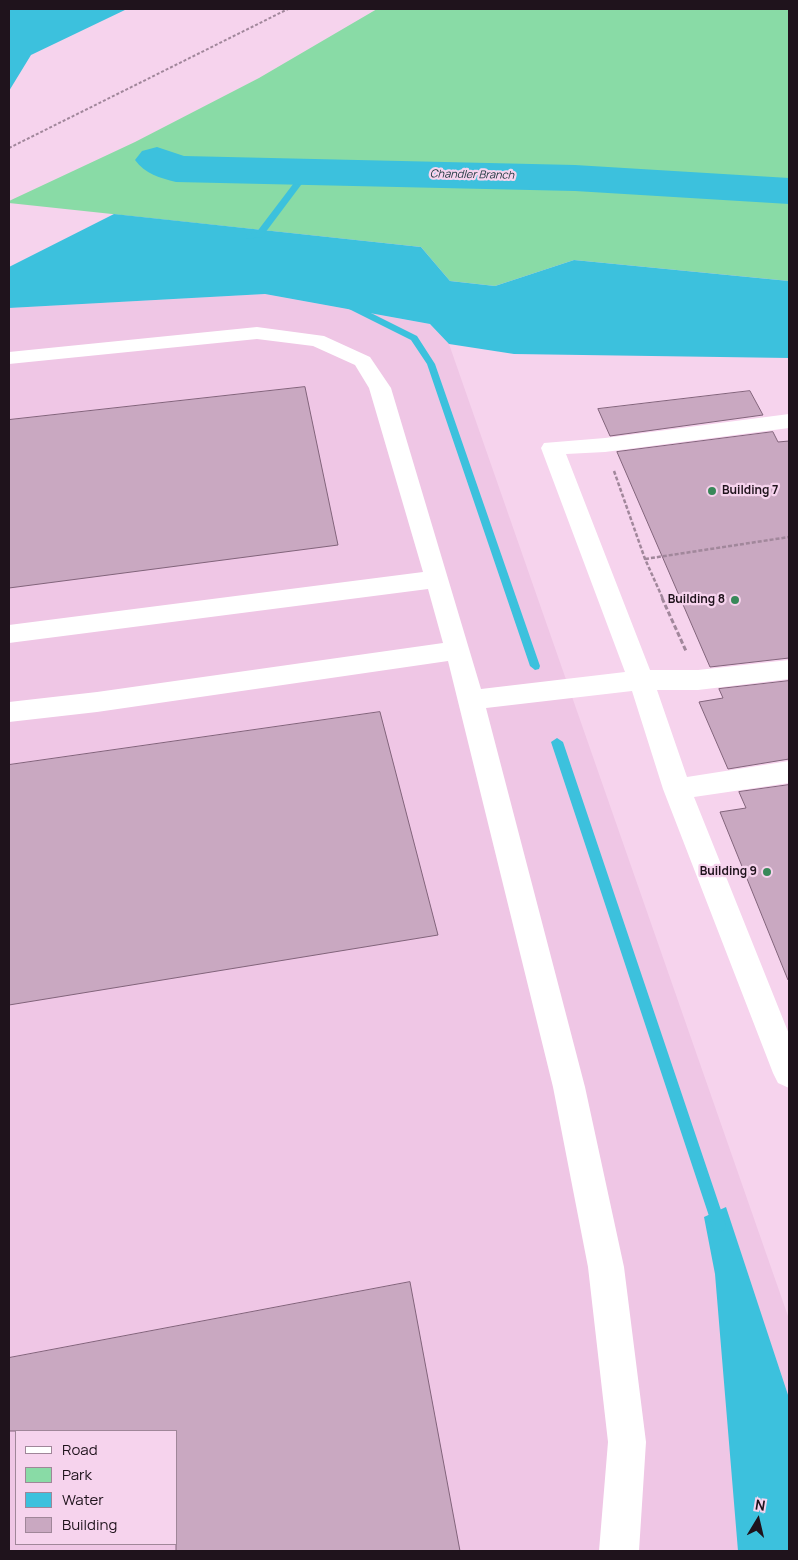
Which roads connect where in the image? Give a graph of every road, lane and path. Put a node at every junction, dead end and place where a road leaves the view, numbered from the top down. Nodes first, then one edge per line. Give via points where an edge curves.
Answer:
1 (288, 9) edge
2 (9, 148) edge
3 (9, 358) edge
4 (789, 421) edge
5 (605, 444) junction
6 (789, 537) edge
7 (645, 559) junction
8 (437, 580) junction
9 (9, 634) edge
10 (458, 650) junction
11 (789, 669) edge
12 (641, 680) junction
13 (698, 680) junction
14 (471, 700) junction
15 (9, 712) edge
16 (789, 772) edge
17 (677, 789) junction
18 (789, 1074) edge
19 (619, 1551) edge

1 - 2 path
3 - 8 street via 258,333 317,340 363,361 380,388
4 - 5 street
5 - 7 path
5 - 12 street via 552,448
6 - 7 path
7 - 13 path
8 - 9 street
8 - 10 street
10 - 14 street
10 - 15 street
11 - 13 street
12 - 13 street
12 - 14 street
12 - 17 street
14 - 19 street via 569,1087 606,1267 627,1442
16 - 17 street
17 - 18 street

